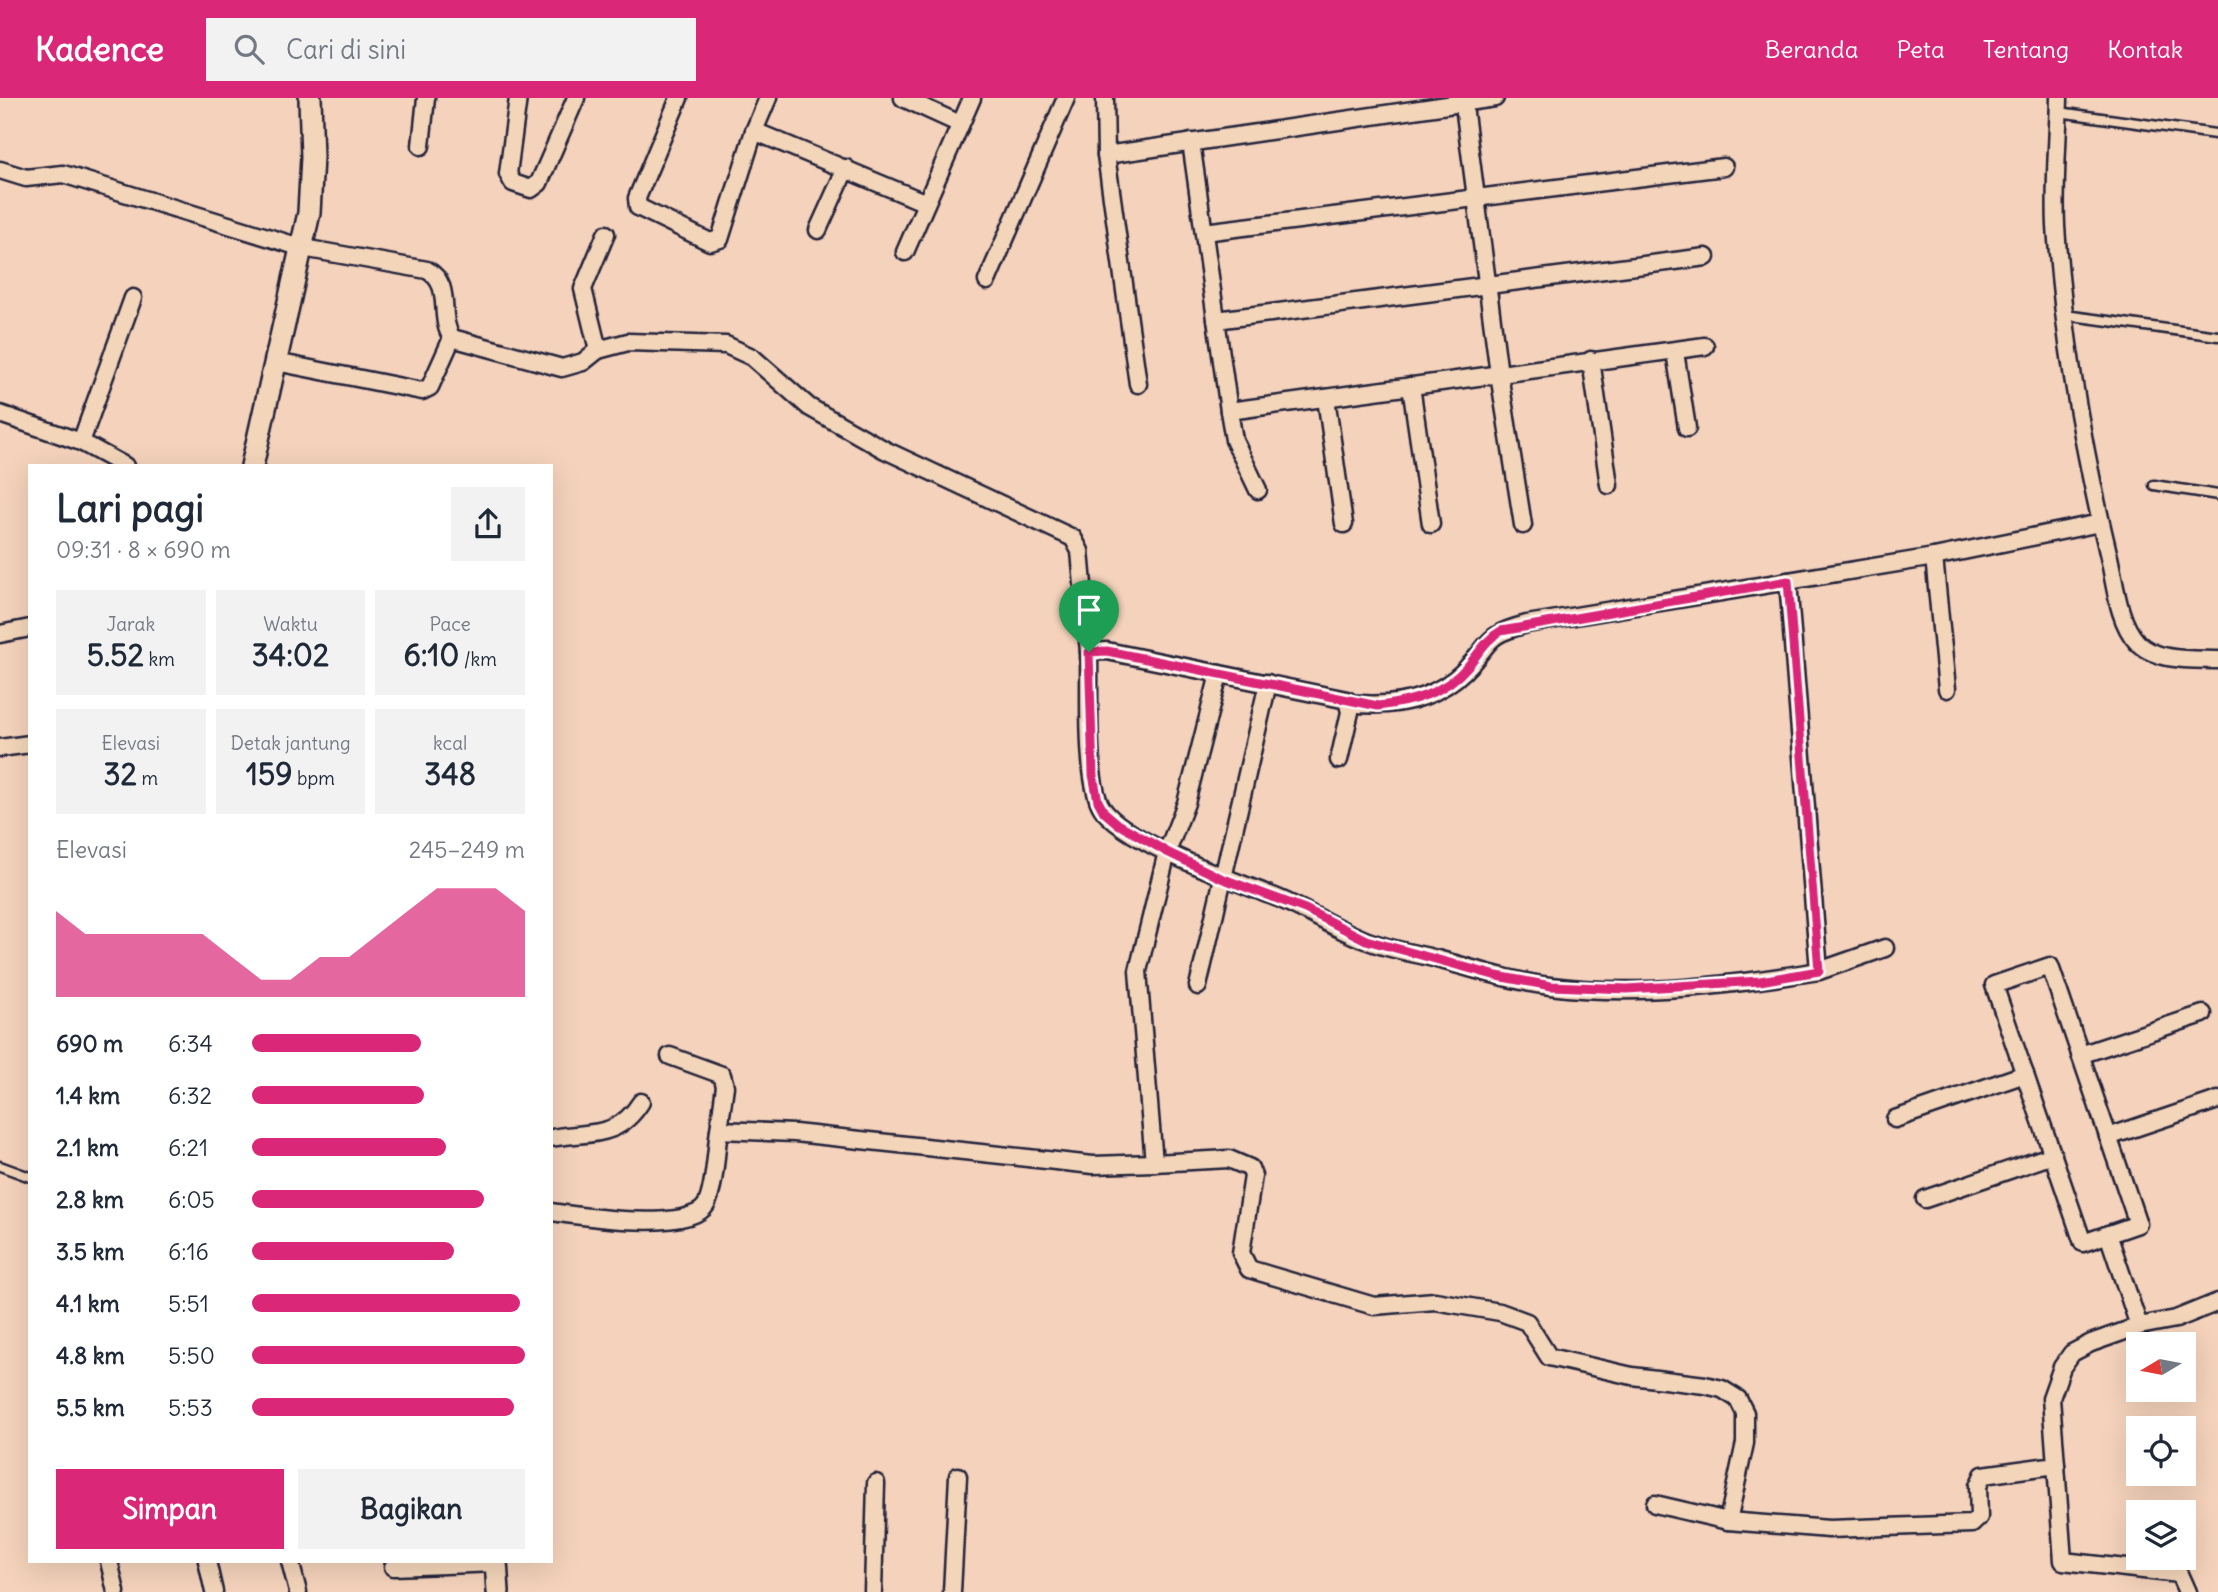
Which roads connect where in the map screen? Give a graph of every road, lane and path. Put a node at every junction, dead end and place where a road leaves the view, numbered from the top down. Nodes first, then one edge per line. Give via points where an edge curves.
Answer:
1 (310, 98) edge
2 (426, 98) edge
3 (518, 98) edge
4 (576, 98) edge
5 (679, 98) edge
6 (768, 98) edge
7 (903, 98) edge
8 (972, 98) edge
9 (1066, 98) edge
10 (1105, 98) edge
11 (1495, 98) edge
12 (1463, 100) edge
13 (2059, 105) edge
14 (960, 124) junction
15 (754, 131) junction
16 (2215, 134) dead end
17 (1191, 142) junction
18 (421, 146) dead end
19 (1106, 155) junction
20 (1724, 167) dead end
21 (846, 168) junction
22 (0, 170) edge
23 (1474, 201) junction
24 (926, 203) junction
25 (818, 230) dead end
26 (1204, 232) junction
27 (606, 234) dead end
28 (303, 248) junction
29 (905, 251) dead end
30 (1706, 257) dead end
31 (987, 281) dead end
32 (1486, 287) junction
33 (133, 298) dead end
34 (2065, 315) junction
35 (1216, 320) junction
36 (2218, 336) edge
37 (452, 338) junction
38 (1705, 346) dead end
39 (598, 350) junction
40 (1675, 352) junction
41 (1591, 360) junction
42 (276, 362) junction
43 (1499, 374) junction
44 (1138, 384) dead end
45 (1411, 386) junction
46 (1325, 398) junction
47 (1228, 411) junction
48 (0, 414) edge
49 (1687, 428) dead end
50 (81, 442) junction
51 (121, 464) edge
52 (252, 464) edge
53 (1609, 485) dead end
54 (2154, 485) dead end
55 (1258, 490) dead end
56 (2218, 495) edge
57 (2101, 523) junction
58 (1344, 524) dead end
59 (1431, 524) dead end
60 (1523, 525) dead end
61 (1934, 557) junction
62 (1788, 581) junction
63 (28, 628) edge
64 (0, 634) edge
65 (1089, 652) junction
66 (2218, 660) edge
67 (1219, 674) junction
68 (1268, 683) junction
69 (1947, 689) dead end
70 (1349, 703) junction
71 (28, 744) edge
72 (0, 748) edge
73 (1339, 760) dead end
74 (1167, 852) junction
75 (1221, 878) junction
76 (1885, 948) dead end
77 (1819, 971) junction
78 (1198, 986) dead end
79 (2203, 1014) dead end
80 (2080, 1055) junction
81 (670, 1056) dead end
82 (2025, 1074) junction
83 (2218, 1100) edge
84 (641, 1102) dead end
85 (1895, 1119) dead end
86 (719, 1130) junction
87 (2108, 1137) junction
88 (553, 1138) edge
89 (2053, 1155) junction
90 (1154, 1163) junction
91 (0, 1166) edge
92 (28, 1176) edge
93 (1925, 1199) dead end
94 (553, 1212) edge
95 (2108, 1234) junction
96 (2218, 1302) edge
97 (2139, 1326) junction
98 (2056, 1465) junction
99 (958, 1476) dead end
100 (876, 1483) dead end
101 (1655, 1504) dead end
102 (1728, 1521) junction
103 (109, 1563) edge
104 (208, 1563) edge
105 (291, 1563) edge
106 (475, 1563) edge
107 (496, 1563) edge
108 (393, 1567) dead end
109 (116, 1592) edge
110 (215, 1592) edge
111 (298, 1592) edge
112 (498, 1592) edge
113 (873, 1592) edge
114 (952, 1592) edge
115 (2186, 1592) edge

1 - 28 street via 312,186
2 - 18 street
3 - 4 street via 508,174 513,183 531,189 539,183
5 - 15 street via 638,207 710,242 720,239
6 - 15 street
7 - 14 street
8 - 14 street
9 - 31 street
10 - 19 street
11 - 12 street
12 - 17 street
12 - 23 street
13 - 16 lane
13 - 34 street via 2056,223
14 - 24 street
15 - 21 street
17 - 19 street
17 - 26 street
19 - 44 street
20 - 23 street
21 - 24 street
21 - 25 street
22 - 28 street via 26,178 63,174
23 - 26 street
23 - 32 street
24 - 29 street
26 - 35 street
27 - 39 street via 583,289
28 - 37 street via 429,271 443,288 445,324
28 - 42 street
30 - 32 street
32 - 35 street
32 - 43 street
33 - 50 street
34 - 36 lane
34 - 57 street
35 - 47 street
37 - 39 street via 562,368 583,362
37 - 42 street via 430,387 422,391
38 - 40 street
39 - 65 street via 642,340 726,345 739,350 809,407 874,444 1073,538 1080,551
40 - 41 street
40 - 49 street
41 - 43 street
41 - 53 street
42 - 52 street
43 - 45 street
43 - 60 street
45 - 46 street
45 - 59 street
46 - 47 street
46 - 58 street
47 - 55 street via 1234,440
48 - 50 street
50 - 51 street
54 - 56 lane
57 - 61 street
57 - 66 street via 2119,599 2137,643 2162,656
61 - 62 street
61 - 69 street
62 - 70 street via 1501,631 1463,673 1430,694 1378,706
62 - 77 street
63 - 64 street
65 - 67 street via 1107,651
65 - 74 street via 1098,801 1118,824
67 - 68 street
67 - 74 street via 1186,803
68 - 70 street
68 - 75 street
70 - 73 street
71 - 72 street
74 - 75 street
74 - 90 street via 1138,971
75 - 77 street via 1305,909 1366,940 1551,986 1627,989 1760,981
75 - 78 street
76 - 77 street
79 - 80 street
80 - 82 street via 2050,966 1994,985
80 - 87 street
81 - 86 street via 722,1075 725,1086
82 - 85 street
82 - 89 street
83 - 87 street
84 - 88 street via 616,1128
86 - 90 street via 795,1133 1093,1165
86 - 94 street via 706,1204 695,1215 637,1221
87 - 95 street via 2138,1224
89 - 93 street
89 - 95 street via 2083,1243
90 - 102 street via 1229,1160 1250,1168 1253,1176 1241,1253 1249,1269 1374,1306 1435,1301 1500,1312 1528,1322 1549,1357 1731,1393 1745,1413 1745,1443
91 - 92 lane
95 - 97 street
96 - 97 street via 2176,1319
97 - 98 street via 2080,1348 2063,1367 2051,1398
98 - 102 street via 1983,1475 1978,1486 1979,1517 1970,1525 1829,1529
98 - 115 street via 2063,1562 2179,1574
99 - 114 street
100 - 113 street
101 - 102 street
103 - 109 street
104 - 110 street
105 - 111 street
106 - 108 street
107 - 112 street

